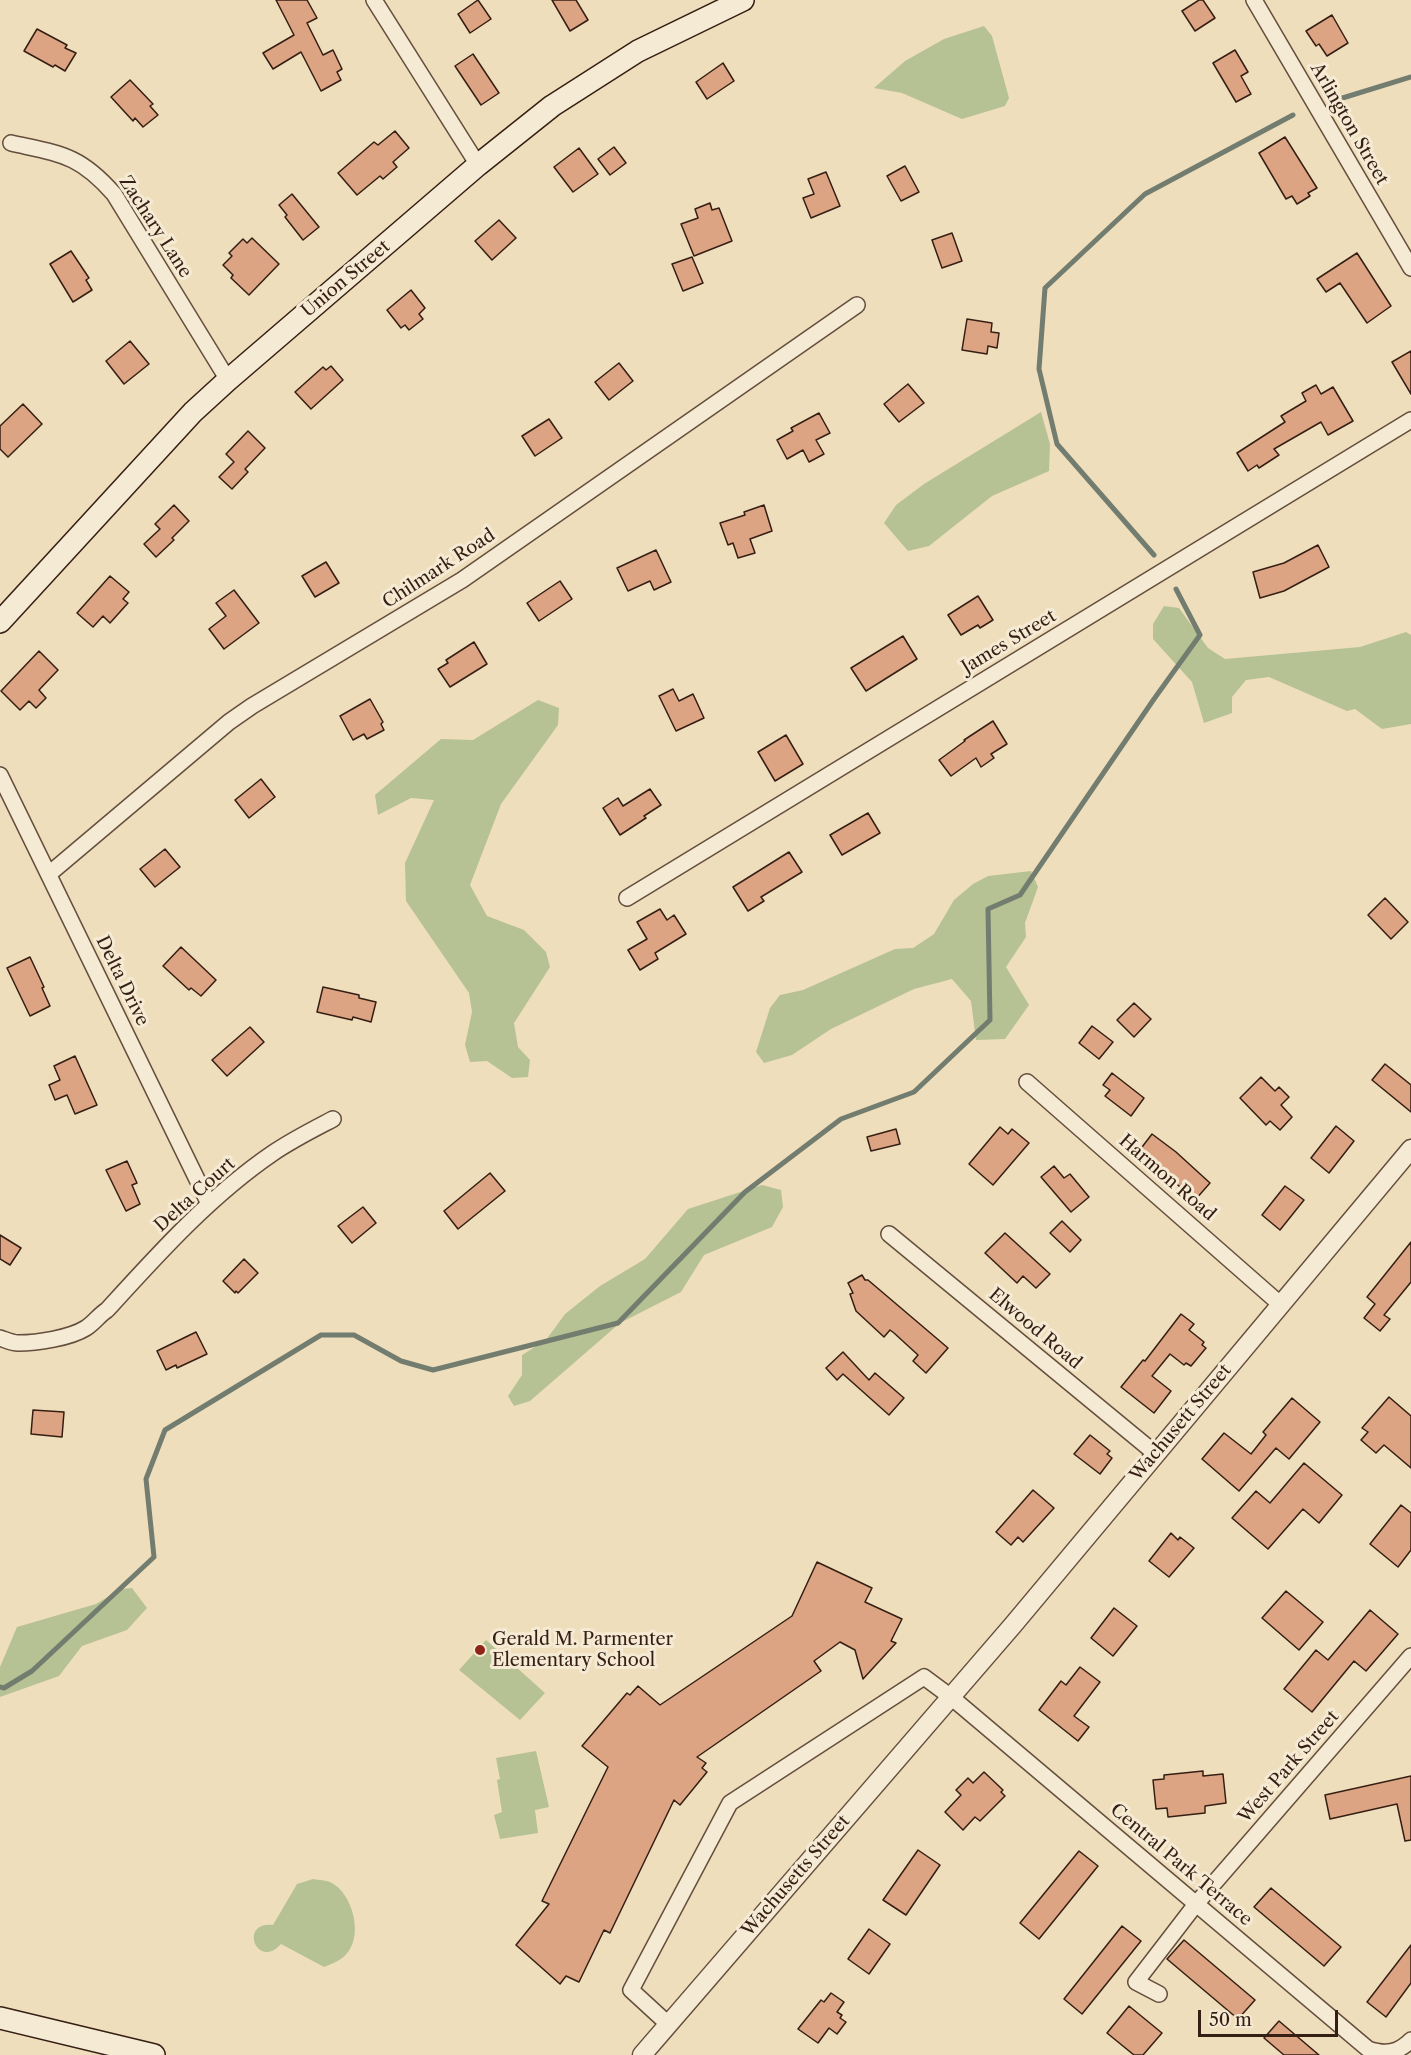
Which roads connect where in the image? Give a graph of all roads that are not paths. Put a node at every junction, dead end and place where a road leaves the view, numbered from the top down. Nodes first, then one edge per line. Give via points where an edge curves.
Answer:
1 (374, 0) edge
2 (743, 0) edge
3 (1254, 0) edge
4 (11, 143) dead end
5 (478, 165) junction
6 (1411, 268) edge
7 (857, 305) dead end
8 (228, 380) junction
9 (1411, 420) edge
10 (0, 622) edge
11 (0, 776) edge
12 (49, 874) junction
13 (627, 898) dead end
14 (1027, 1082) dead end
15 (333, 1119) dead end
16 (1411, 1149) edge
17 (209, 1204) junction
18 (890, 1234) dead end
19 (1280, 1304) junction
20 (0, 1338) edge
21 (1156, 1454) junction
22 (1411, 1656) edge
23 (951, 1696) junction
24 (1196, 1904) junction
25 (1159, 1994) dead end
26 (0, 2018) edge
27 (668, 2024) junction
28 (1411, 2040) edge
29 (1390, 2054) edge
30 (154, 2055) edge
31 (642, 2055) edge

1 - 5 street
2 - 5 main road, Union Street via 609,68 552,106
3 - 6 street, Arlington Street
4 - 8 street, Zachary Lane via 64,155 99,177 114,194
5 - 8 main road, Union Street
7 - 12 street, Chilmark Road via 462,580 229,722
8 - 10 main road, Union Street via 193,412
9 - 13 street, James Street
11 - 12 street, Delta Drive
12 - 17 street, Delta Drive
14 - 19 street, Harmon Road
15 - 17 street, Delta Court via 271,1155
16 - 19 street, Wachusett Street
17 - 20 street, Delta Court via 100,1319 83,1330 57,1339 16,1343
18 - 21 street, Elwood Road
19 - 21 street, Wachusett Street
21 - 23 street, Wachusett Street
22 - 24 street, West Park Street
23 - 24 street, Central Park Terrace
23 - 27 street, Wachusetts Street
23 - 27 street, Central Park Terrace via 924,1677 730,1803 631,1990
24 - 25 street, West Park Street via 1136,1982
24 - 29 street, Central Park Terrace via 1368,2049
26 - 30 main road
27 - 31 street, Wachusetts Street
28 - 29 street

